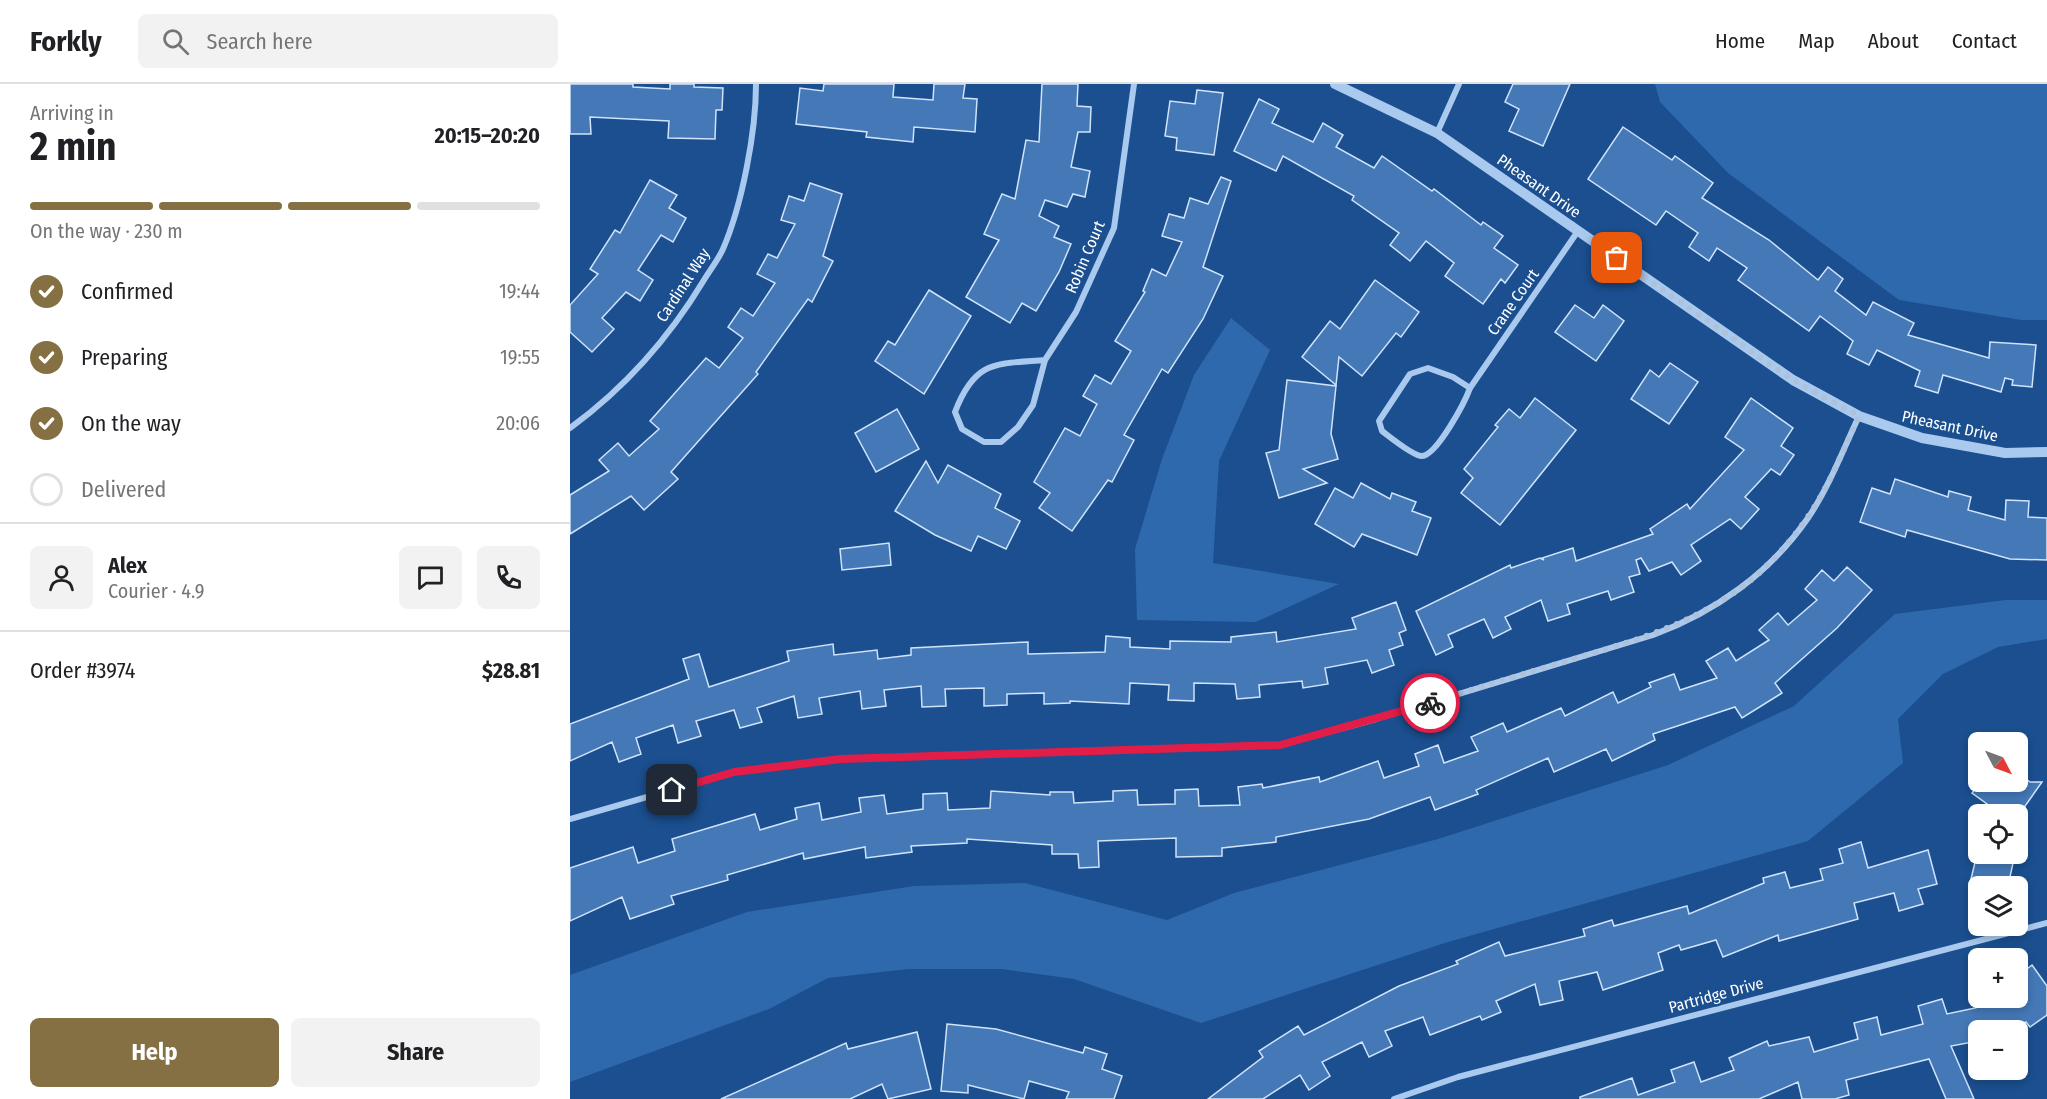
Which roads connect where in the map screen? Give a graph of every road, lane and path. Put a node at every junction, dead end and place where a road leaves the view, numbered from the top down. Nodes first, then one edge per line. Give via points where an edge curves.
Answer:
1 (756, 84) edge
2 (1134, 84) edge
3 (1335, 84) edge
4 (1459, 84) edge
5 (1437, 133) junction
6 (1578, 231) junction
7 (1045, 360) junction
8 (1470, 388) junction
9 (1859, 416) junction
10 (570, 428) edge
11 (2047, 452) edge
12 (570, 819) edge
13 (2047, 923) edge
14 (1394, 1099) edge

1 - 10 street, Cardinal Way via 746,170 723,249 685,312 651,355 607,399
2 - 7 street, Robin Court via 1114,228 1076,312
3 - 5 street, Pheasant Drive
4 - 5 street
5 - 6 street, Pheasant Drive
6 - 8 street, Crane Court
6 - 9 street, Pheasant Drive via 1793,380
7 - 7 street, Robin Court via 996,364 973,376 955,412 962,429 984,442 1001,442 1033,405
8 - 8 street, Crane Court via 1428,368 1415,371 1383,411 1379,426 1417,455 1427,454 1461,409
9 - 11 street, Pheasant Drive via 1922,438 2005,453
9 - 12 street via 1813,509 1773,560 1714,606 1653,635 1280,745 841,759 734,772
13 - 14 street, Partridge Drive via 1458,1077

